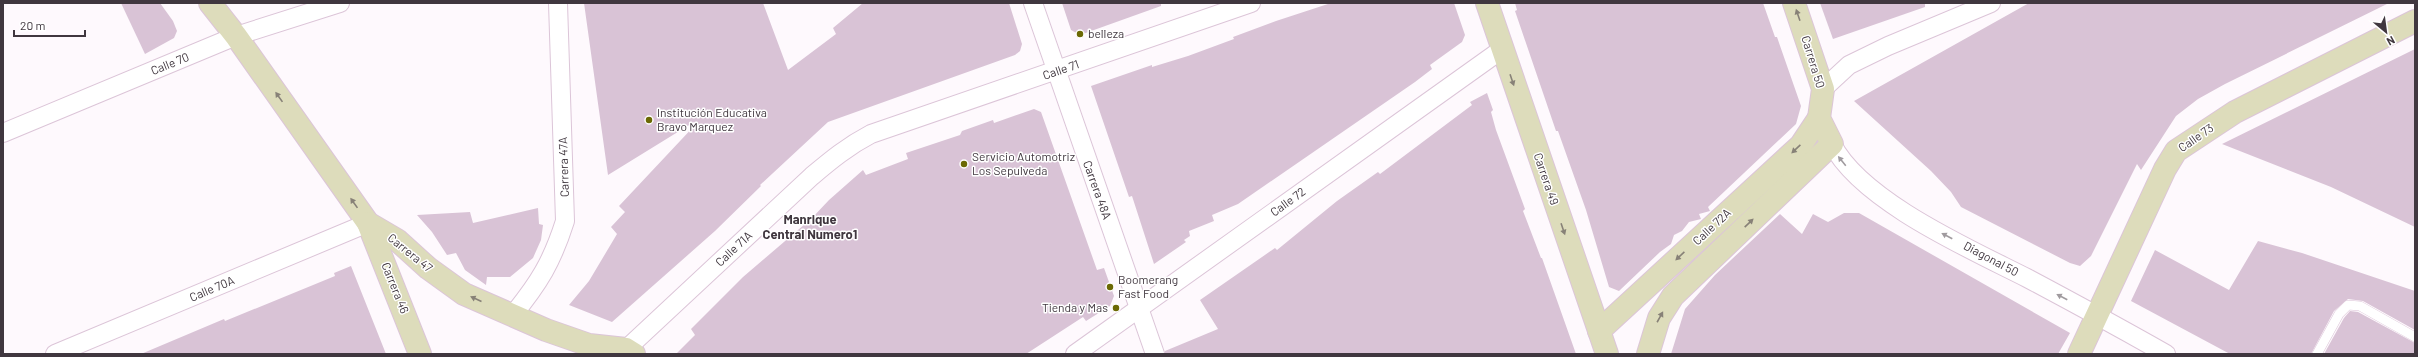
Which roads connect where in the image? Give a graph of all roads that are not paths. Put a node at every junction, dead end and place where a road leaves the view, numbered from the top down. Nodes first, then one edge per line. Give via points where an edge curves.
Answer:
1 (210, 3) edge
2 (340, 3) edge
3 (558, 3) edge
4 (1033, 3) edge
5 (1251, 3) edge
6 (1487, 3) edge
7 (1794, 3) edge
8 (1991, 3) edge
9 (2415, 21) edge
10 (236, 36) junction
11 (1501, 50) junction
12 (1056, 72) junction
13 (1823, 89) junction
14 (1819, 118) junction
15 (3, 133) edge
16 (871, 134) joint
17 (1832, 144) junction
18 (368, 223) junction
19 (1139, 308) junction
20 (2096, 315) junction
21 (512, 316) junction
22 (1599, 331) junction
23 (2415, 337) edge
24 (418, 348) edge
25 (627, 352) edge
26 (55, 354) edge
27 (1075, 354) edge
28 (1155, 354) edge
29 (1608, 354) edge
30 (1648, 354) edge
31 (2079, 354) edge
32 (2166, 354) edge
33 (2317, 354) edge

1 - 10 street, Carrera 47
2 - 10 street, Calle 70
3 - 21 street, Carrera 47A via 565,221 544,275
4 - 12 street, Carrera 48A
5 - 12 street, Calle 71
6 - 11 street, Carrera 49
13 -> 7 street, Carrera 50
8 - 13 street via 1849,65
9 - 20 street, Calle 73 via 2235,112 2176,151
10 - 15 street, Calle 70
18 -> 10 street, Carrera 47
11 - 19 street, Calle 72
11 -> 22 street, Carrera 49
12 - 16 street, Calle 71
12 - 19 street, Carrera 48A
13 - 14 street, Carrera 50
14 - 17 street
14 -> 22 street, Calle 72A via 1801,144
16 - 25 street, Calle 71A via 839,153 812,176
20 -> 17 street, Diagonal 50 via 1933,229 1872,190 1852,173
30 -> 17 street, Calle 72A via 1659,318 1673,296
21 -> 18 street, Carrera 47 via 464,294 428,268 397,240
18 - 24 street, Carrera 46
18 - 26 street, Calle 70A
19 - 27 street, Calle 72
19 - 28 street, Carrera 48A
20 - 31 street, Calle 73
20 - 32 street, Diagonal 50
21 - 25 street, Carrera 47 via 589,345
22 - 29 street, Carrera 49
23 - 33 lane via 2360,306 2348,305 2339,314

